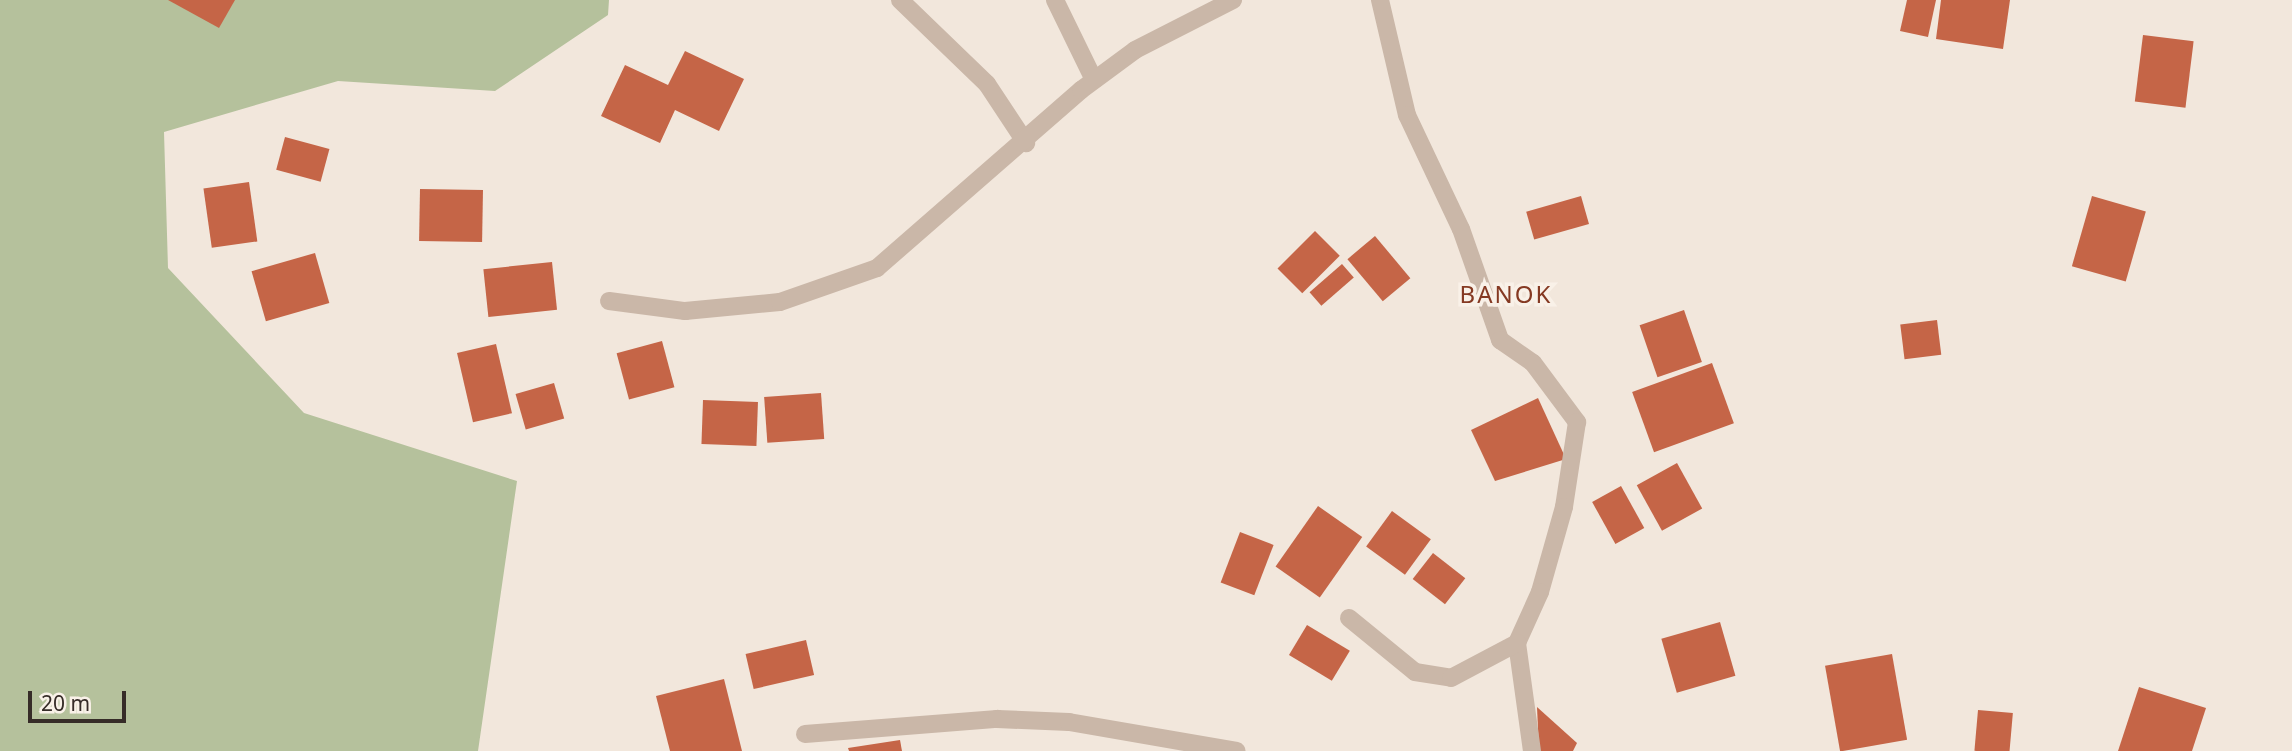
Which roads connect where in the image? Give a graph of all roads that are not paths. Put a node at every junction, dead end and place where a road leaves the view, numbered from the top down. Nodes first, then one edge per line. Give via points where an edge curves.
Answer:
1 (900, 0) edge
2 (1055, 0) edge
3 (1233, 0) edge
4 (1381, 0) edge
5 (1094, 80) junction
6 (1026, 143) junction
7 (609, 301) dead end
8 (1349, 618) dead end
9 (1517, 643) junction
10 (805, 734) dead end
11 (1237, 751) edge
12 (1532, 751) edge

1 - 6 street via 987,84
2 - 5 street
3 - 5 street via 1135,50
4 - 9 street via 1407,115 1461,229 1500,340 1533,363 1577,422 1564,507 1540,592
5 - 6 street
6 - 7 street via 877,268 780,302 685,311
8 - 9 street via 1415,671 1451,678
9 - 12 street
10 - 11 street via 997,719 1069,722

